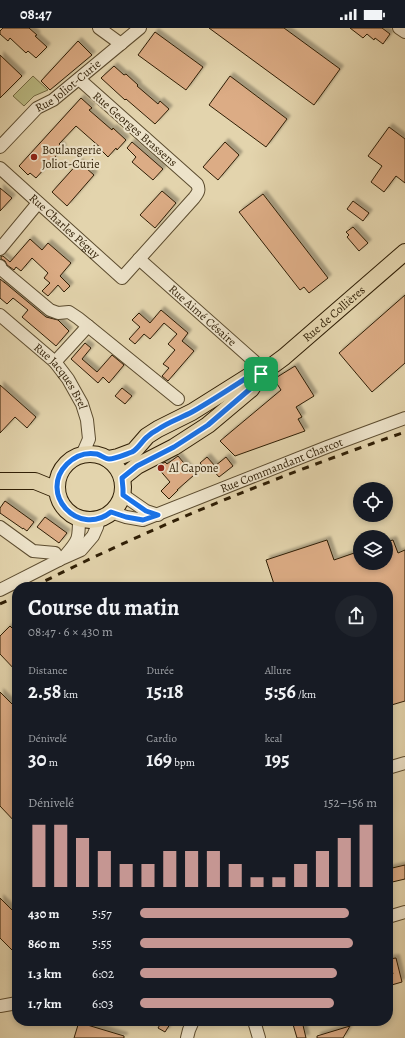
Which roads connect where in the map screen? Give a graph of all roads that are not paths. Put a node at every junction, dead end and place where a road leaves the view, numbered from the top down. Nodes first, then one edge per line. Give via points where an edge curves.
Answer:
1 (99, 28) edge
2 (140, 28) edge
3 (399, 28) edge
4 (405, 32) edge
5 (121, 44) junction
6 (79, 79) junction
7 (0, 147) edge
8 (4, 172) edge
9 (38, 203) junction
10 (0, 249) edge
11 (405, 252) edge
12 (139, 259) junction
13 (0, 266) edge
14 (0, 314) edge
15 (88, 326) junction
16 (55, 362) junction
17 (261, 374) junction
18 (178, 399) dead end
19 (405, 418) edge
20 (82, 455) junction
21 (108, 459) junction
22 (122, 478) junction
23 (0, 481) edge
24 (57, 490) junction
25 (123, 495) junction
26 (158, 515) junction
27 (105, 516) junction
28 (79, 518) junction
29 (0, 527) edge
30 (61, 559) junction
31 (16, 582) edge
32 (12, 584) edge
33 (0, 590) edge
34 (405, 763) edge
35 (393, 767) edge
36 (405, 912) edge
37 (393, 916) edge
38 (12, 1004) edge
39 (0, 1006) edge
40 (191, 1026) edge
41 (255, 1026) edge
42 (187, 1038) edge
43 (259, 1038) edge

1 - 5 street
2 - 5 street, Rue Joliot-Curie
3 - 4 street
5 - 6 street, Rue Joliot-Curie
6 - 7 street, Rue Joliot-Curie via 53,100 37,108
6 - 12 street, Rue Georges Brassens via 191,178 199,188
8 - 9 street, Rue Charles Péguy
9 - 10 street
9 - 12 street, Rue Charles Péguy via 122,278
11 - 17 main road, Rue de Collières
12 - 17 street, Rue Aimé Césaire via 254,361
13 - 15 street via 50,310 58,313 69,312
14 - 16 street, Rue Jacques Brel
15 - 16 street
15 - 18 street
16 - 20 street, Rue Jacques Brel via 82,404 87,420 88,439
17 - 21 main road, Rue de Collières via 254,373 192,412 158,429 147,436 134,451
17 - 22 main road, Rue de Collières via 250,389 208,425 174,447 137,466
19 - 26 street, Rue Commandant Charcot
20 - 21 main road via 97,454
20 - 24 main road via 65,465 58,478
21 - 22 main road via 116,466
22 - 25 main road
23 - 24 main road via 35,482
24 - 28 main road via 62,505
25 - 26 street via 146,511
25 - 27 main road via 119,504
26 - 27 street, Rue Commandant Charcot via 143,520
27 - 28 main road via 92,520
27 - 30 street via 81,550
28 - 30 street via 79,537
29 - 30 street via 33,551 55,553
30 - 31 street
32 - 33 street
34 - 35 street
36 - 37 street
38 - 39 street
40 - 42 street
41 - 43 street

